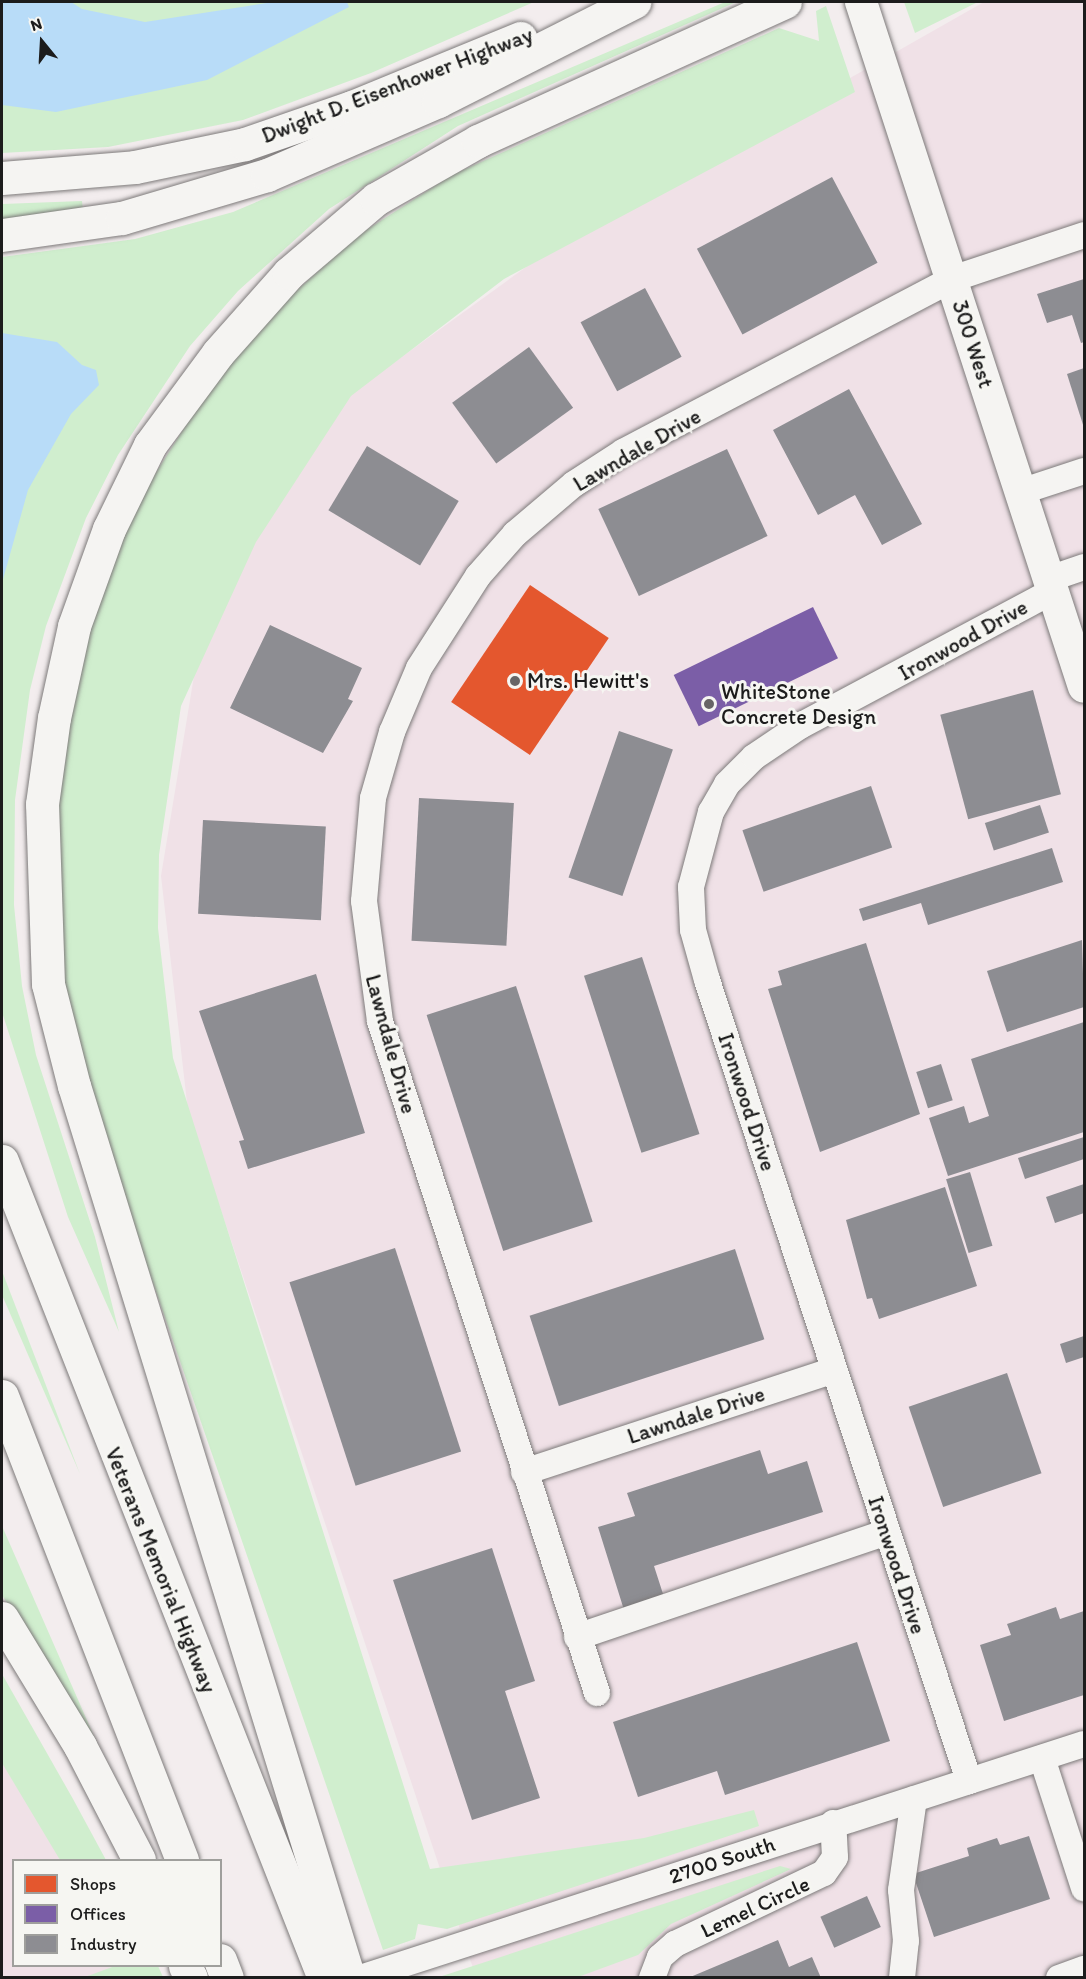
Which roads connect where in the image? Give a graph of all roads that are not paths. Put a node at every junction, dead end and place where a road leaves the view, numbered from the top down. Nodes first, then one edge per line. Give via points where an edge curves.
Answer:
1 (611, 2) edge
2 (634, 2) edge
3 (861, 2) edge
4 (778, 4) edge
5 (2, 178) edge
6 (2, 235) edge
7 (1084, 235) edge
8 (952, 279) junction
9 (1084, 471) edge
10 (1020, 492) junction
11 (1084, 567) edge
12 (1051, 585) junction
13 (1084, 687) edge
14 (2, 1161) edge
15 (834, 1370) junction
16 (2, 1395) edge
17 (2, 1429) edge
18 (524, 1472) junction
19 (886, 1532) junction
20 (74, 1575) junction
21 (2, 1618) edge
22 (577, 1636) junction
23 (594, 1685) dead end
24 (1084, 1744) edge
25 (1042, 1758) junction
26 (969, 1781) junction
27 (914, 1799) junction
28 (833, 1823) junction
29 (138, 1859) edge
30 (183, 1859) edge
31 (1084, 1888) edge
32 (1084, 1969) edge
33 (324, 1977) edge
34 (349, 1977) edge
35 (360, 1977) edge
36 (652, 1977) edge
37 (902, 1977) edge
38 (1059, 1977) edge

1 - 5 highway, Dwight D. Eisenhower Highway via 352,107 245,144 135,167
2 - 6 highway via 438,100 267,175 122,218
3 - 8 main road, 300 West
4 - 34 highway via 478,141 376,199 289,273 218,353 150,445 109,530 74,626 54,718 42,804 48,984 74,1086
7 - 8 street, Lawndale Drive
8 - 10 main road, 300 West
8 - 18 street, Lawndale Drive via 623,452 550,503 515,534 446,620 392,732 367,841 364,901 371,980
9 - 10 street
10 - 12 main road, 300 West
11 - 12 street, Ironwood Drive
12 - 13 main road, 300 West
12 - 15 street, Ironwood Drive via 800,726 754,757 727,784 699,843 691,887 693,930
14 - 33 highway, Veterans Memorial Highway
15 - 18 street, Lawndale Drive
15 - 19 street, Ironwood Drive
16 - 20 highway
17 - 20 highway
18 - 22 street, Lawndale Drive
19 - 22 street
19 - 26 street, Ironwood Drive
20 - 30 highway
21 - 29 highway via 80,1746
22 - 23 street, Lawndale Drive
24 - 25 street, 2700 South
25 - 26 street, 2700 South
25 - 31 street
26 - 27 street, 2700 South
27 - 28 street, 2700 South
27 - 37 street via 901,1890 906,1941
28 - 35 street, 2700 South
28 - 36 street, Lemel Circle via 836,1857 824,1873 675,1944 660,1957
32 - 38 street

